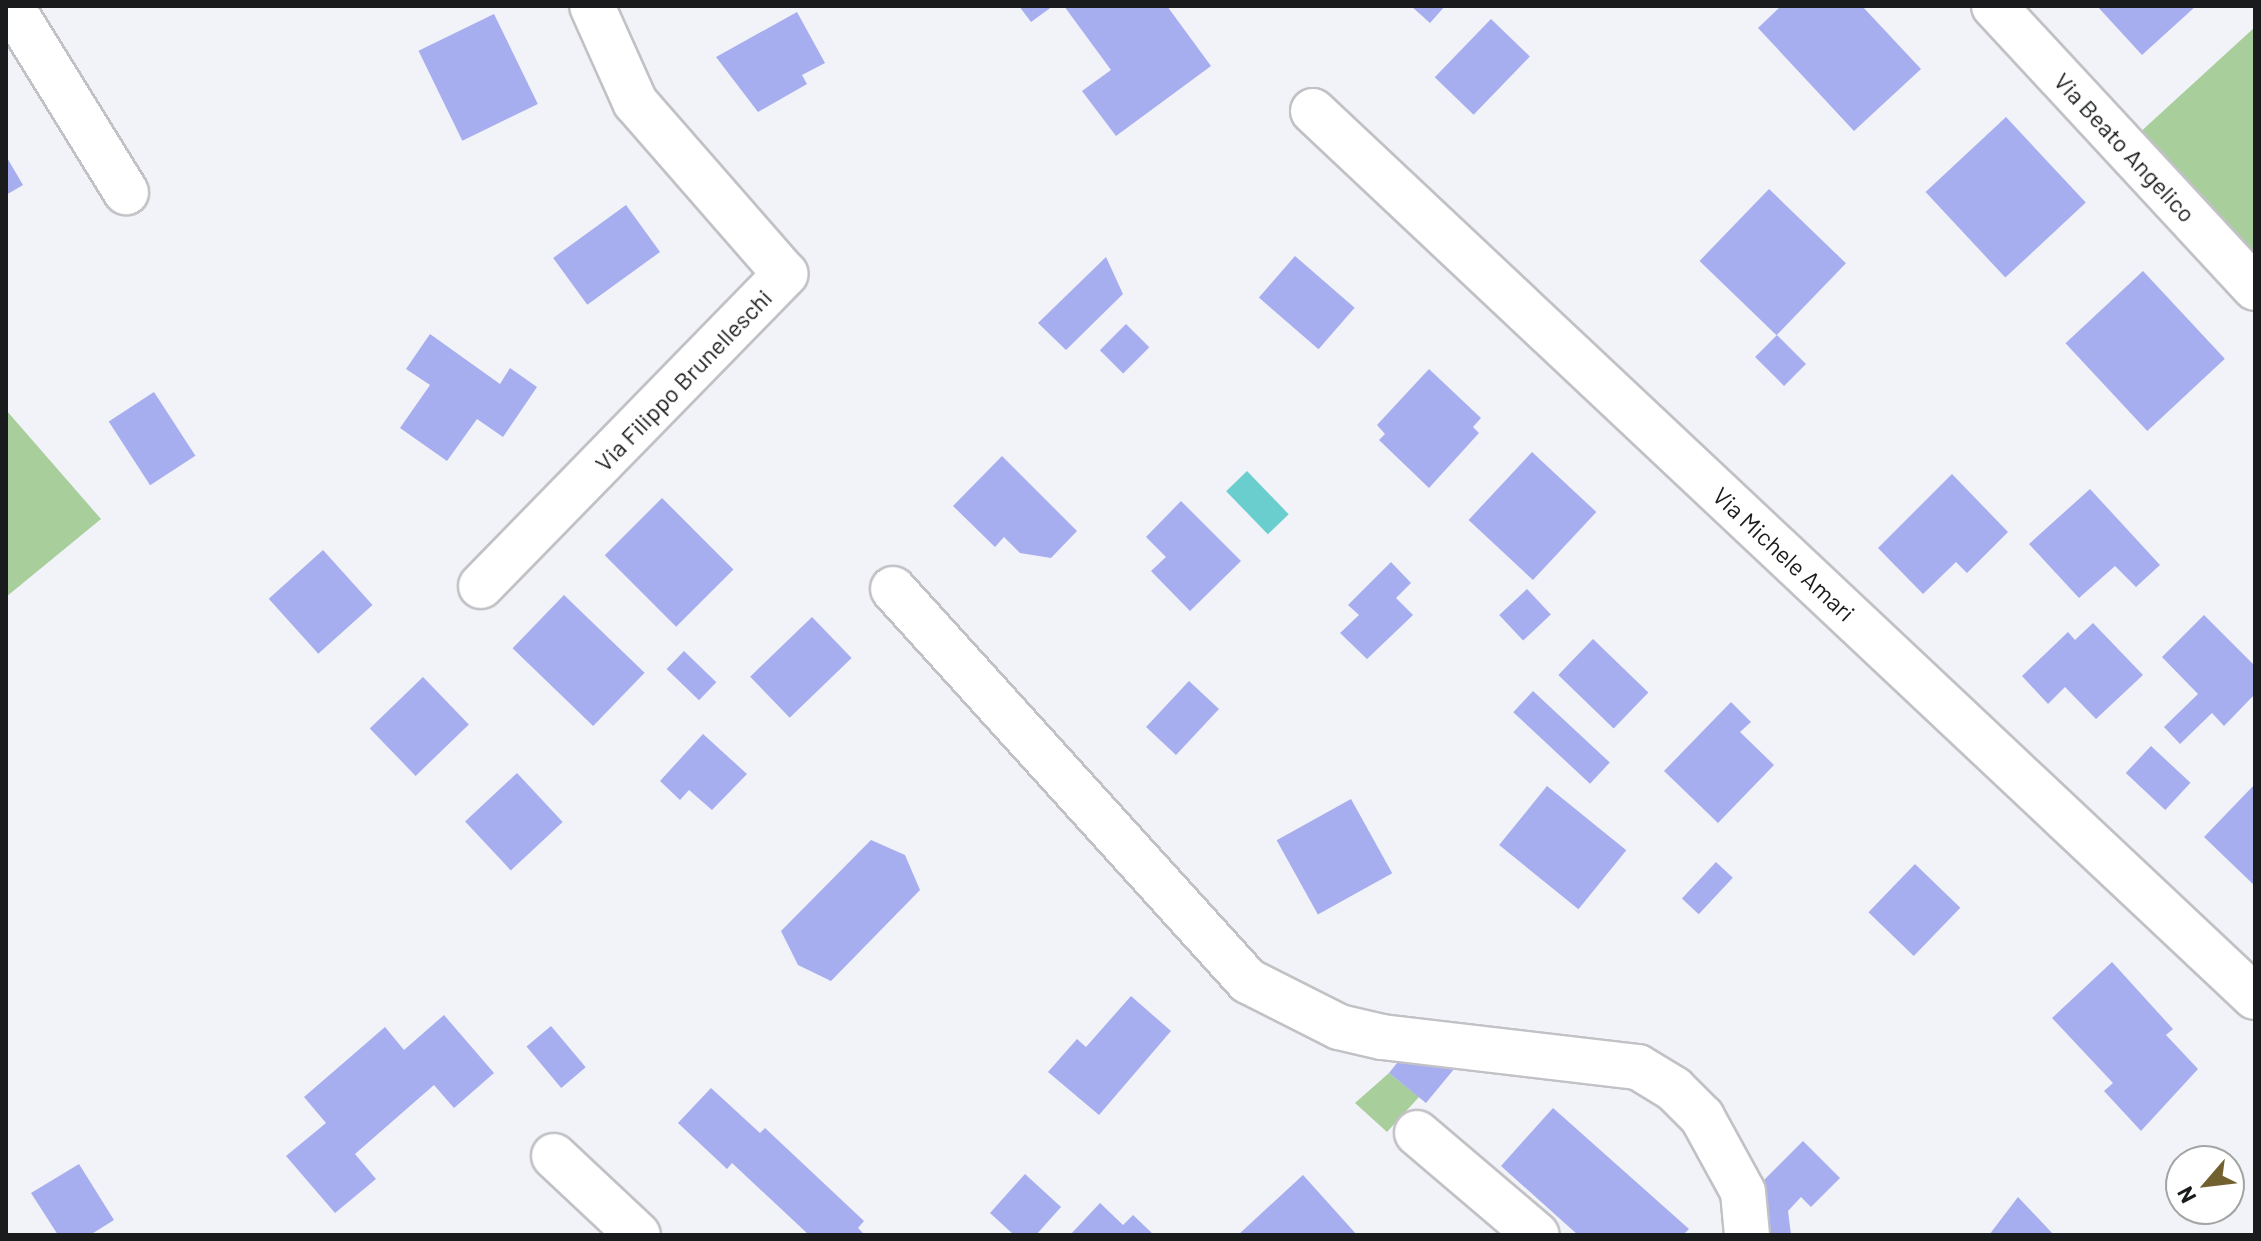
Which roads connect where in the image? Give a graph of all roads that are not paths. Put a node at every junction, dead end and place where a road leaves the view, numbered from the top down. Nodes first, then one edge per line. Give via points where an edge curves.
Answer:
1 (11, 6) edge
2 (592, 6) edge
3 (1994, 6) edge
4 (1313, 111) dead end
5 (126, 192) dead end
6 (2255, 288) edge
7 (481, 586) dead end
8 (893, 589) dead end
9 (2255, 997) edge
10 (1417, 1133) dead end
11 (554, 1156) dead end
12 (638, 1235) edge
13 (1537, 1235) edge
14 (1747, 1235) edge

1 - 5 street
2 - 7 street, Via Filippo Brunelleschi via 635,102 785,274
3 - 6 street, Via Beato Angelico
4 - 9 street, Via Michele Amari
8 - 14 street via 1248,981 1339,1027 1382,1037 1638,1067 1674,1089 1702,1117 1743,1192
10 - 13 street
11 - 12 street

